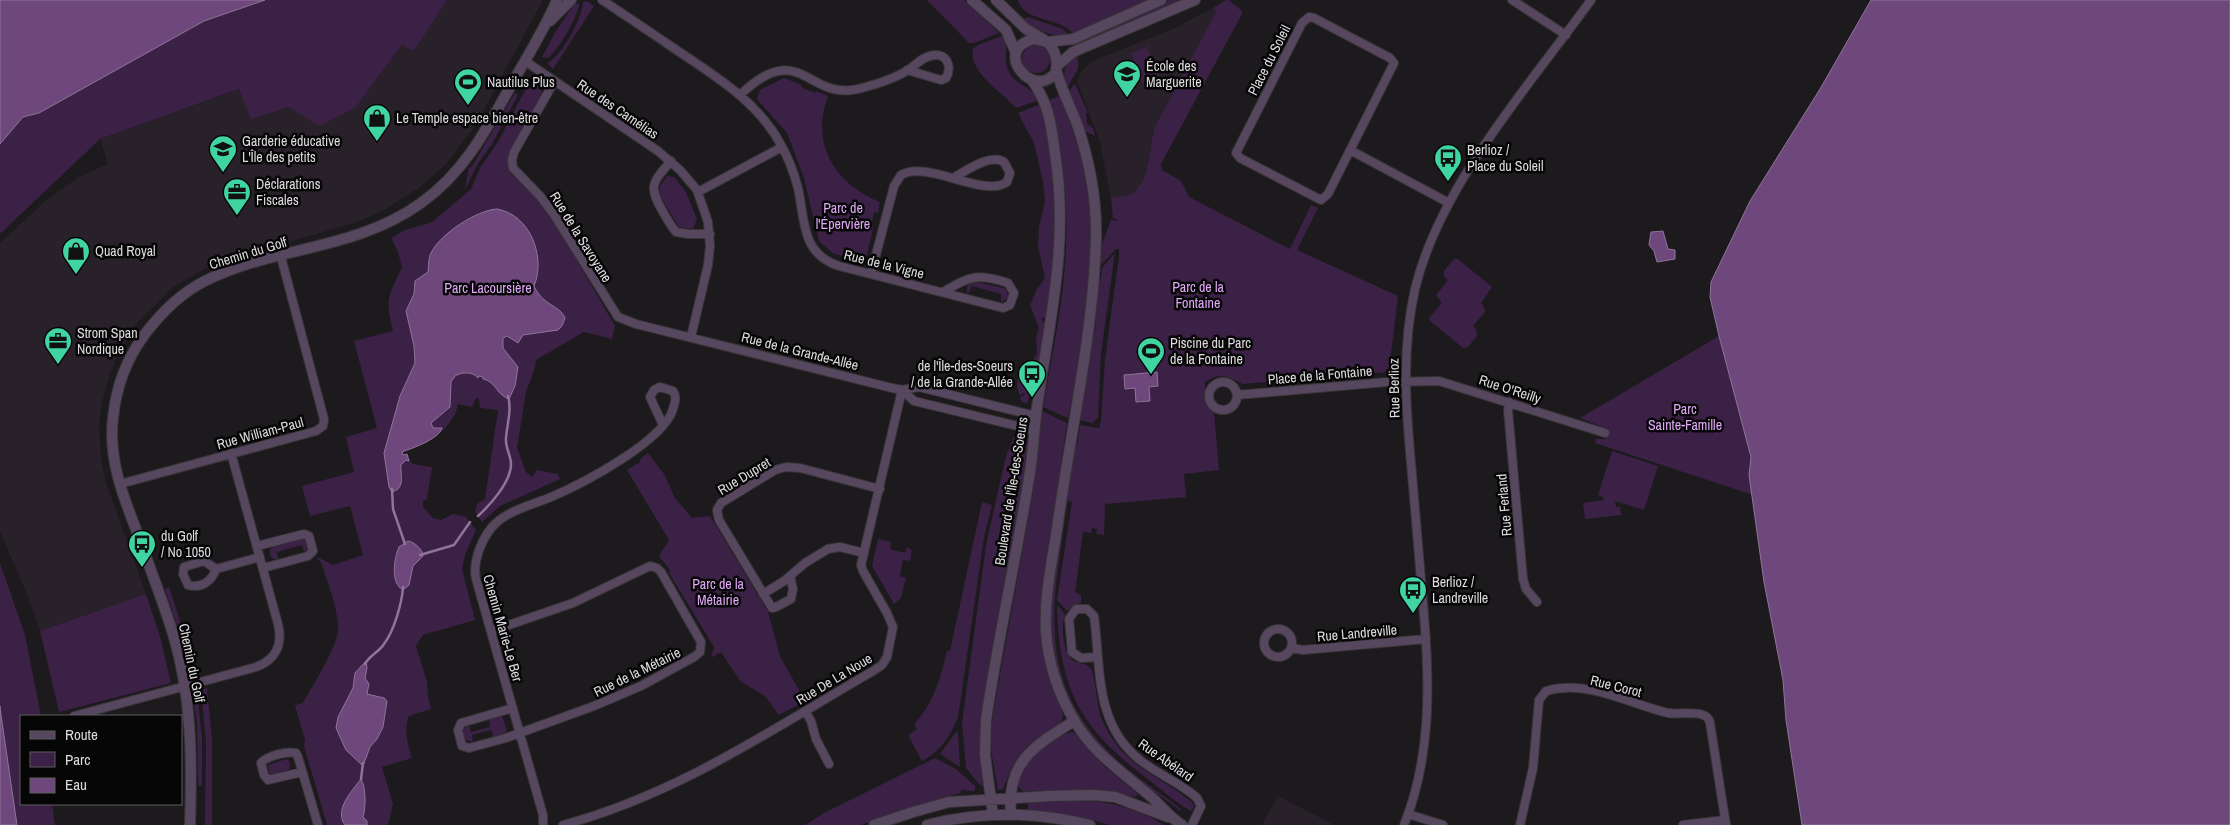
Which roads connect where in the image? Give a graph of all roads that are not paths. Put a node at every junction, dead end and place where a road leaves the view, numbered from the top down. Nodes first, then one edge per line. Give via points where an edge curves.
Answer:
1 (557, 0) edge
2 (571, 0) edge
3 (602, 0) edge
4 (972, 0) edge
5 (996, 0) edge
6 (1161, 0) edge
7 (1195, 0) edge
8 (1512, 0) edge
9 (1591, 0) edge
10 (546, 25) junction
11 (1566, 35) junction
12 (1045, 41) junction
13 (1016, 53) junction
14 (525, 61) junction
15 (1057, 68) junction
16 (907, 70) junction
17 (1031, 79) junction
18 (554, 82) junction
19 (740, 95) junction
20 (782, 146) junction
21 (1350, 150) junction
22 (671, 161) junction
23 (953, 178) junction
24 (698, 192) junction
25 (1449, 203) junction
26 (710, 234) junction
27 (281, 257) junction
28 (871, 274) junction
29 (943, 292) junction
30 (691, 337) junction
31 (1405, 381) junction
32 (902, 390) junction
33 (1237, 395) dead end
34 (1510, 402) junction
35 (1036, 416) junction
36 (663, 425) junction
37 (1034, 430) junction
38 (1605, 433) dead end
39 (232, 453) junction
40 (120, 484) junction
41 (880, 489) junction
42 (257, 546) junction
43 (864, 553) junction
44 (260, 557) junction
45 (263, 568) junction
46 (216, 569) dead end
47 (790, 576) junction
48 (763, 594) junction
49 (1537, 602) dead end
50 (491, 631) junction
51 (1426, 639) junction
52 (1291, 648) dead end
53 (1097, 657) junction
54 (185, 686) junction
55 (513, 708) junction
56 (805, 711) junction
57 (78, 715) edge
58 (1074, 721) junction
59 (520, 732) junction
60 (829, 764) dead end
61 (302, 772) junction
62 (1009, 797) junction
63 (992, 798) junction
64 (926, 808) junction
65 (1408, 814) junction
66 (544, 815) junction
67 (994, 815) junction
68 (1011, 815) junction
69 (1178, 822) edge
70 (1726, 822) edge
71 (190, 825) edge
72 (318, 825) edge
73 (543, 825) edge
74 (551, 825) edge
75 (563, 825) edge
76 (874, 825) edge
77 (929, 825) edge
78 (1090, 825) edge
79 (1192, 825) edge
80 (1404, 825) edge
81 (1443, 825) edge
82 (1520, 825) edge
83 (1683, 825) edge

1 - 10 street, Chemin du Golf
2 - 10 street, Chemin du Golf
3 - 19 street, Rue de la Vigne
4 - 13 street via 1006,30
5 - 12 street via 1026,29
6 - 12 street via 1072,39
7 - 15 street via 1070,54
8 - 11 street
9 - 11 street, Rue Berlioz
10 - 14 street, Chemin du Golf
11 - 25 street, Rue Berlioz via 1492,136
12 - 13 street via 1029,40
12 - 15 street via 1055,52
13 - 17 street via 1018,68
14 - 18 street, Rue des Camélias
14 - 27 street, Chemin du Golf via 477,145 457,171 429,198 365,233
15 - 17 street via 1049,78
15 - 58 street via 1088,166 1096,233 1089,325 1046,609 1052,668
16 - 16 street via 942,80 948,74 949,66 943,57 933,55 921,59
16 - 19 street via 873,84 847,90 781,69
17 - 35 street, Boulevard de l'Île-des-Soeurs via 1042,95 1049,115 1061,222 1057,288
18 - 22 street, Rue des Camélias
18 - 30 street, Rue de la Savoyane via 512,156 514,168 554,214 618,317
19 - 20 street, Rue de la Vigne via 772,129
20 - 24 street
20 - 28 street, Rue de la Vigne via 798,187 812,248 832,264
21 - 21 street, Place du Soleil via 1394,62 1309,17 1304,20 1237,154 1321,200 1326,197
21 - 25 street
22 - 24 street, Rue des Camélias
22 - 26 street via 654,184 655,198 676,232
23 - 23 street via 994,187 1007,182 1010,173 1004,162 996,159
23 - 28 street via 913,171 899,177
24 - 26 street, Rue des Camélias
25 - 31 street, Rue Berlioz via 1416,288 1408,330
26 - 30 street, Rue des Camélias via 708,264
27 - 39 street, Rue William-Paul via 324,424 316,431
27 - 40 street, Chemin du Golf via 236,269 197,286 171,306 142,338 124,371 115,403 112,441
28 - 29 street, Rue de la Vigne
29 - 29 street, Rue de la Vigne via 1003,308 1010,305 1014,293 1008,283 978,276
30 - 32 street, Rue de la Grande-Allée
31 - 33 street, Place de la Fontaine
31 - 34 street, Rue O'Reilly via 1446,382
31 - 51 street, Rue Berlioz
32 - 35 street, Rue de la Grande-Allée via 918,387
32 - 37 street, Rue de la Grande-Allée via 914,400
32 - 41 street, Rue De La Noue
34 - 38 street, Rue O'Reilly
34 - 49 street, Rue Ferland via 1508,410 1523,579 1526,589
35 - 37 street, Boulevard de l'Île-des-Soeurs
36 - 36 street, Chemin Marie-Le Ber via 672,413 676,396 670,389 660,387 650,397
36 - 50 street, Chemin Marie-Le Ber via 654,437 634,452 495,524 474,569
37 - 63 street, Boulevard de l'Île-des-Soeurs via 1029,477 986,720 985,755
39 - 40 street, Rue William-Paul
39 - 42 street
40 - 54 street, Chemin du Golf via 173,634
41 - 43 street, Rue De La Noue
41 - 48 street, Rue Dupret via 786,467 775,470 723,501 717,510 718,518
42 - 44 street
42 - 45 street via 304,534 309,536 313,545 308,556
43 - 47 street via 831,548
43 - 56 street, Rue De La Noue via 862,569 893,624 887,657 877,669
44 - 45 street
44 - 46 street
45 - 54 street via 280,635 274,654 256,667
47 - 48 street
47 - 48 street, Rue Dupret via 794,589 789,600 773,608
50 - 55 street, Chemin Marie-Le Ber
50 - 59 street, Rue de la Métairie via 573,603 650,566 661,572 701,642 697,656 641,686
51 - 52 street, Rue Landreville via 1303,650
51 - 65 street, Rue Berlioz via 1427,726
53 - 53 street, Rue Abélard via 1093,614 1086,609 1076,610 1069,619 1071,650 1079,658
53 - 79 street, Rue Abélard via 1104,706 1114,731 1122,744 1141,762 1197,798 1201,806
54 - 57 street
54 - 71 street, Chemin du Golf via 192,752
55 - 59 street, Chemin Marie-Le Ber
55 - 59 street via 461,723 458,733 462,746 467,748
56 - 60 street
56 - 75 street, Rue De La Noue via 689,777 613,809
58 - 62 street via 1026,756 1014,774
58 - 69 street via 1105,760
59 - 66 street, Chemin Marie-Le Ber
61 - 61 street via 293,752 261,763 268,780
61 - 72 street
62 - 63 street
62 - 68 street
62 - 69 street via 1105,796 1132,802
63 - 64 street
63 - 67 street, Boulevard de l'Île-des-Soeurs
64 - 76 street
64 - 77 street
65 - 80 street, Rue Berlioz
65 - 81 street
66 - 73 street, Chemin Marie-Le Ber
66 - 74 street, Chemin Marie-Le Ber
67 - 68 street
67 - 77 street
68 - 78 street
70 - 82 street, Rue Corot via 1710,723 1705,716 1669,713 1611,695 1562,689 1546,691 1539,700 1533,768
70 - 83 street

